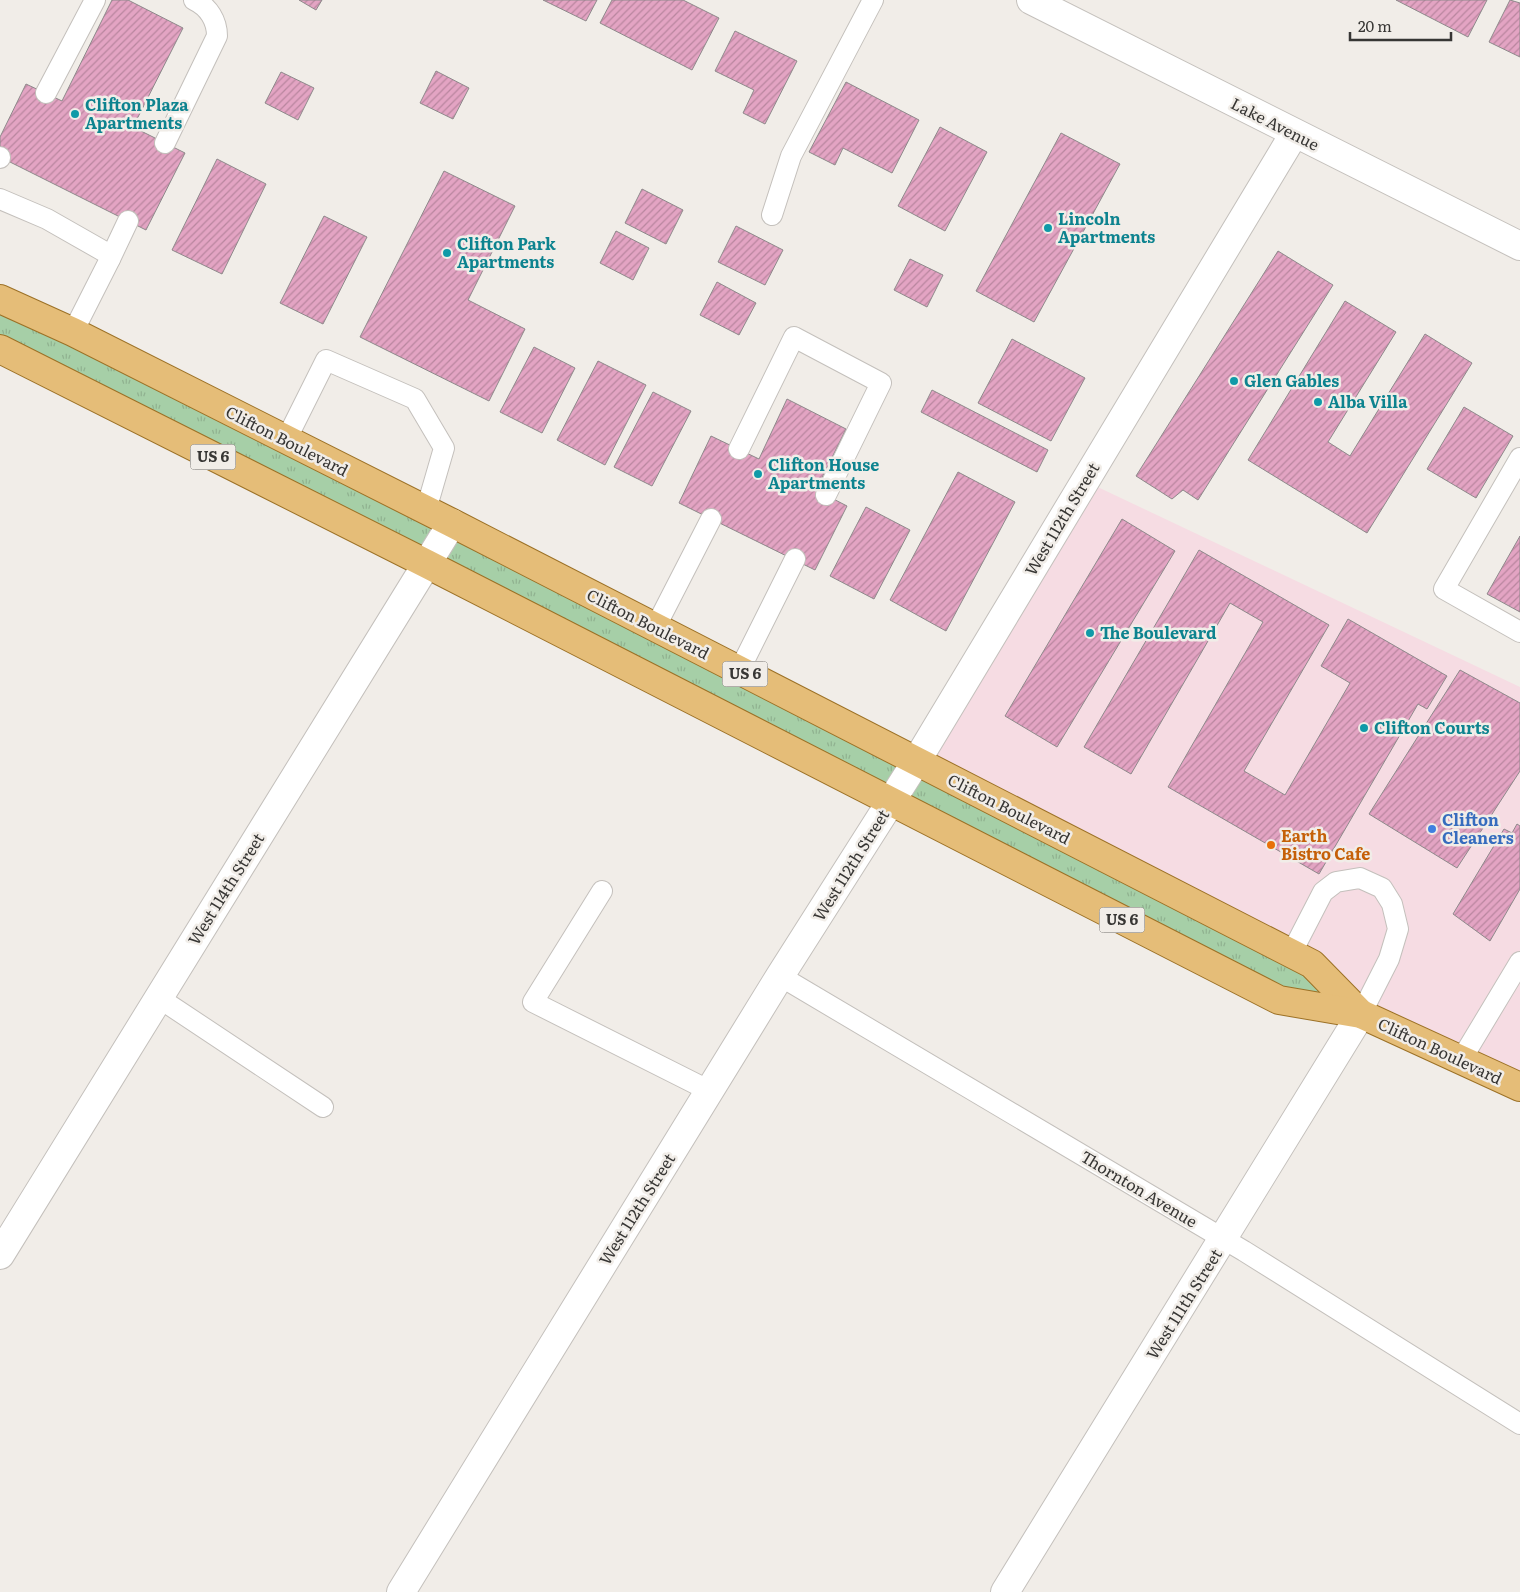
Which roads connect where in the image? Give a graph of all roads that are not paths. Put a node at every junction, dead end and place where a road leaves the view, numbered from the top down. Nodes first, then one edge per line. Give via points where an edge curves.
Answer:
1 (95, 0) edge
2 (194, 0) edge
3 (873, 0) edge
4 (1031, 0) edge
5 (46, 93) dead end
6 (1294, 134) junction
7 (165, 143) dead end
8 (0, 199) edge
9 (772, 215) dead end
10 (128, 221) dead end
11 (1520, 246) edge
12 (110, 259) junction
13 (0, 299) edge
14 (73, 332) junction
15 (0, 349) edge
16 (286, 440) junction
17 (739, 449) dead end
18 (1520, 458) edge
19 (826, 496) dead end
20 (426, 510) junction
21 (711, 519) dead end
22 (452, 523) junction
23 (795, 559) dead end
24 (427, 564) junction
25 (655, 628) junction
26 (1520, 632) edge
27 (739, 671) junction
28 (916, 762) junction
29 (891, 802) junction
30 (602, 891) dead end
31 (1291, 954) junction
32 (1520, 962) edge
33 (780, 976) junction
34 (159, 998) junction
35 (1361, 1014) junction
36 (1461, 1060) junction
37 (1520, 1087) edge
38 (710, 1091) junction
39 (323, 1107) dead end
40 (1224, 1239) junction
41 (0, 1255) edge
42 (1520, 1424) edge
43 (401, 1592) edge
44 (1005, 1592) edge

1 - 5 lane
2 - 7 lane via 212,16 217,25 217,36
3 - 9 lane via 791,156
4 - 6 street, Lake Avenue
6 - 11 street, Lake Avenue
6 - 28 street, West 112th Street
8 - 12 lane via 47,219 105,252
10 - 12 lane
12 - 14 lane
13 - 14 main road, Clifton Boulevard / US 6
14 - 16 main road, Clifton Boulevard / US 6
15 - 24 main road, Clifton Boulevard / US 6
16 - 20 main road, Clifton Boulevard / US 6
16 - 20 lane via 326,360 415,399 444,448
17 - 19 lane via 794,337 881,383
18 - 26 lane via 1444,589
20 - 22 main road, Clifton Boulevard / US 6
21 - 25 lane
22 - 24 street, West 114th Street
22 - 25 main road, Clifton Boulevard / US 6
23 - 27 lane
24 - 29 main road, Clifton Boulevard / US 6
24 - 34 street, West 114th Street
25 - 27 main road, Clifton Boulevard / US 6
27 - 28 main road, Clifton Boulevard / US 6
28 - 29 street, West 112th Street
28 - 31 main road, Clifton Boulevard / US 6
29 - 33 street, West 112th Street
29 - 35 main road, Clifton Boulevard / US 6 via 1279,1000
30 - 38 lane via 533,1002
31 - 35 main road, Clifton Boulevard / US 6 via 1312,964
31 - 35 lane via 1323,892 1336,882 1360,878 1382,888 1392,904 1398,929 1388,959
32 - 36 lane
33 - 38 street, West 112th Street
33 - 40 lane, Thornton Avenue
34 - 39 lane
34 - 41 street, West 114th Street
35 - 36 main road, Clifton Boulevard / US 6
35 - 40 street, West 111th Street
36 - 37 main road, Clifton Boulevard / US 6
38 - 43 street, West 112th Street
40 - 42 lane, Thornton Avenue
40 - 44 street, West 111th Street

